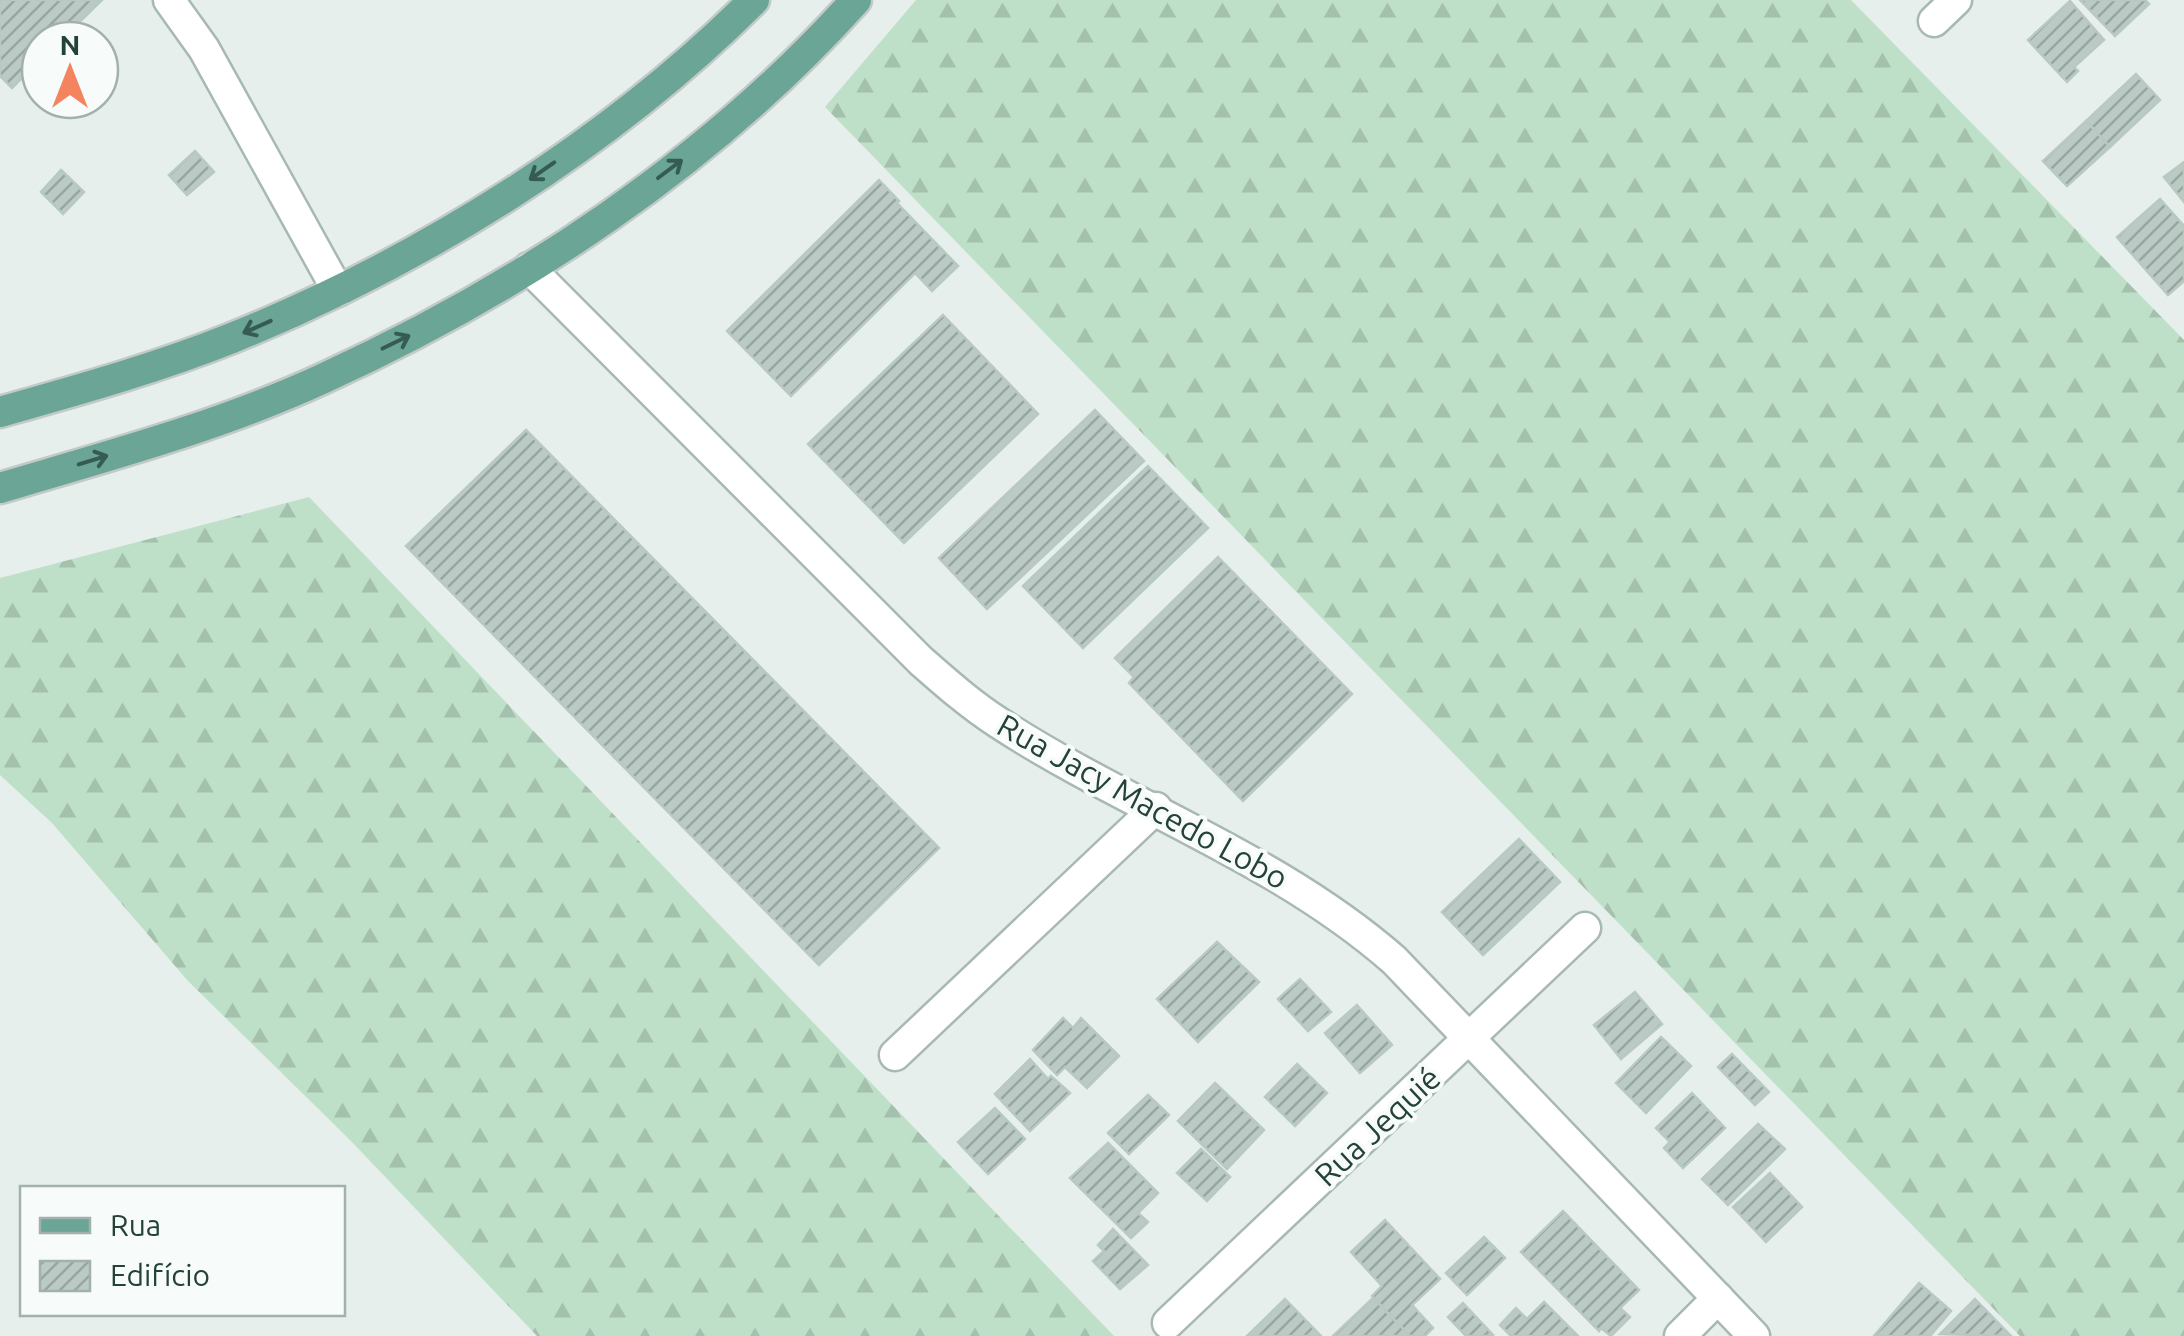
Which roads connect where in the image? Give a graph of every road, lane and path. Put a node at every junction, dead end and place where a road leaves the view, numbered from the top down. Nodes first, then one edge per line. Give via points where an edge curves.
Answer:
1 (169, 0) edge
2 (754, 0) edge
3 (856, 0) edge
4 (529, 268) junction
5 (338, 292) junction
6 (0, 412) edge
7 (0, 488) edge
8 (1156, 808) junction
9 (1586, 928) dead end
10 (1470, 1039) junction
11 (895, 1056) dead end
12 (1718, 1298) junction
13 (1168, 1323) dead end
14 (1680, 1336) edge
15 (1754, 1336) edge

1 - 5 street via 204,49
2 -> 5 main road via 624,112 535,176
4 -> 3 main road via 747,107
7 -> 4 main road via 320,380
4 - 8 street, Rua Jacy Macedo Lobo via 921,661 1011,731
5 -> 6 main road via 230,338
8 - 10 street, Rua Jacy Macedo Lobo via 1361,930
8 - 11 street
9 - 10 street, Rua Jequié
10 - 12 street, Rua Jacy Macedo Lobo
10 - 13 street, Rua Jequié
12 - 14 street
12 - 15 street, Rua Jacy Macedo Lobo

